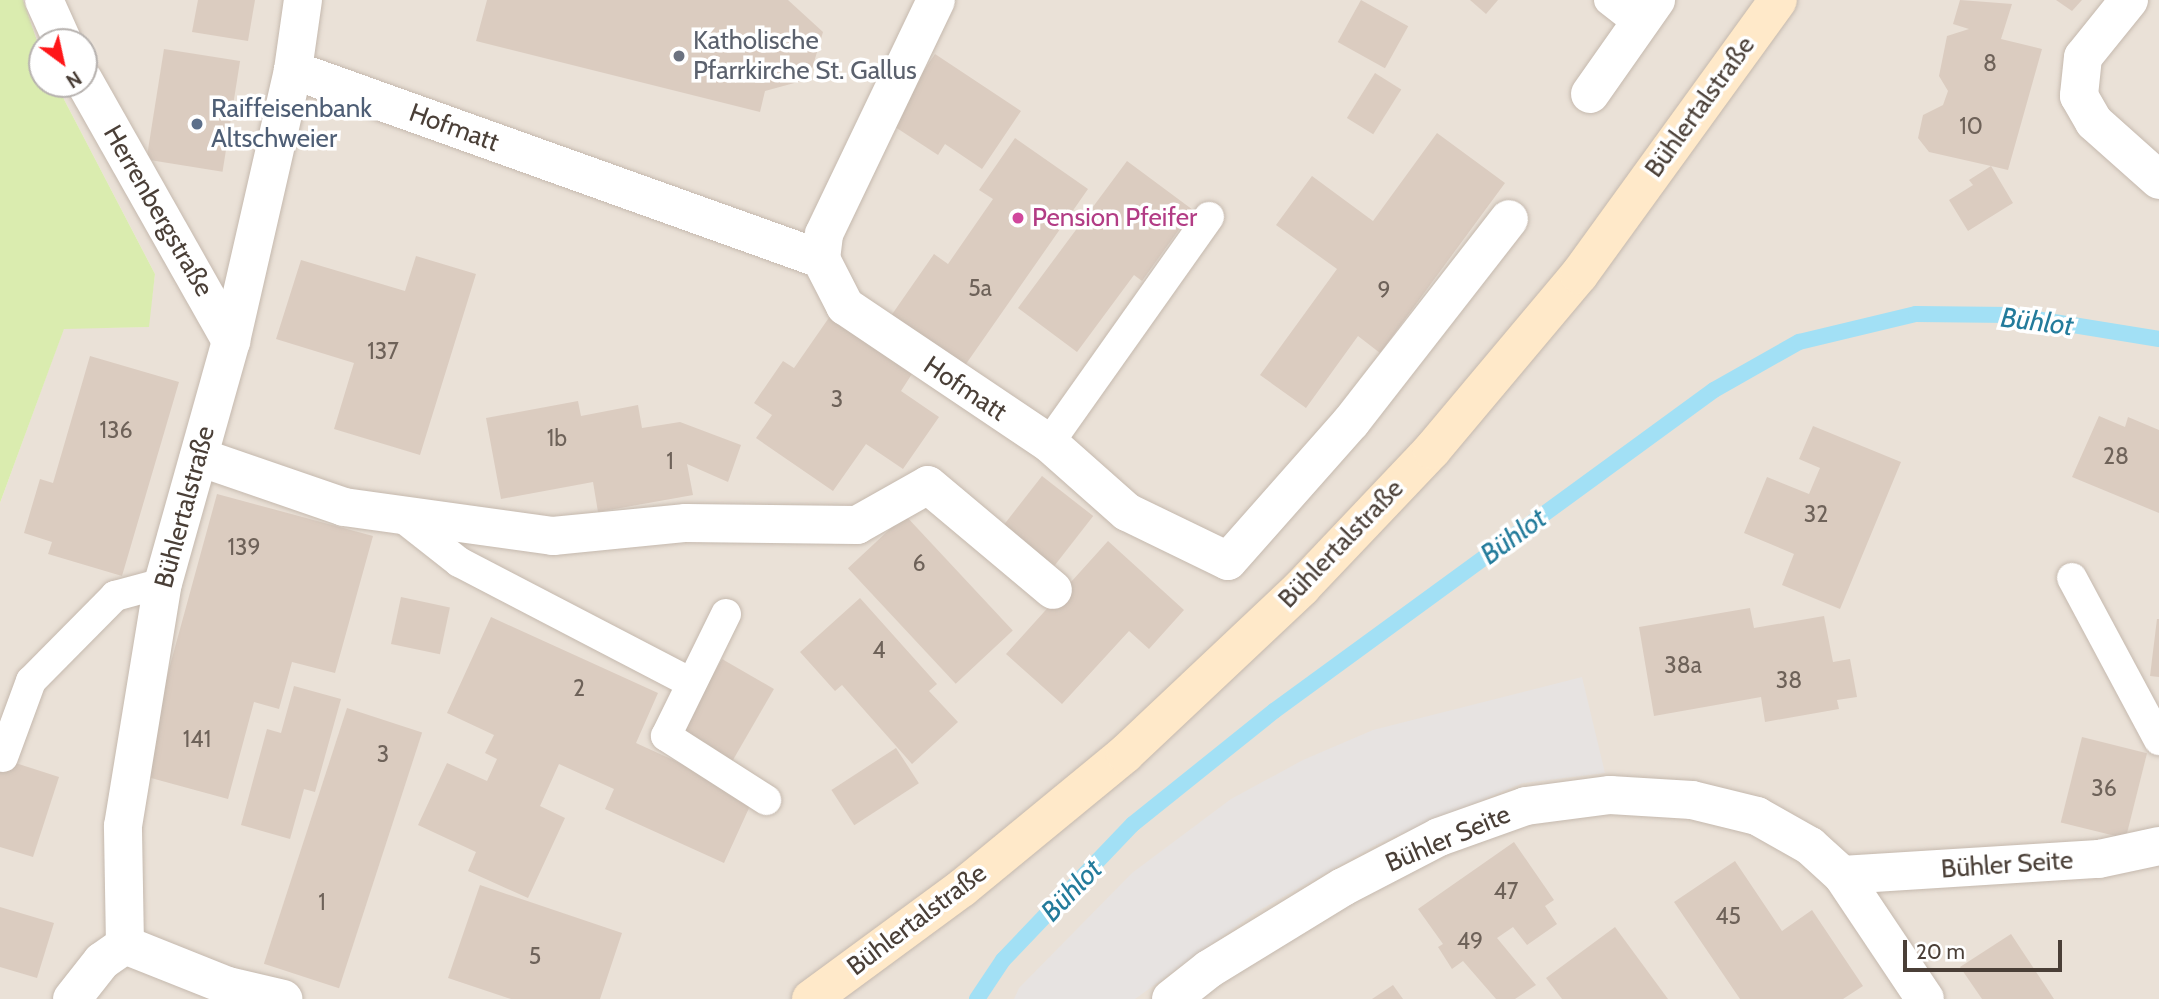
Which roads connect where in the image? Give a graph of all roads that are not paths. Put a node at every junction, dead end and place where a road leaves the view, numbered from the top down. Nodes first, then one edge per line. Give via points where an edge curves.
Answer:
1 (44, 0) edge
2 (303, 0) edge
3 (936, 0) edge
4 (1609, 0) edge
5 (1777, 0) edge
6 (2129, 0) edge
7 (1648, 12) edge
8 (57, 28) edge
9 (293, 70) junction
10 (1590, 94) dead end
11 (93, 98) edge
12 (2159, 180) edge
13 (1209, 217) dead end
14 (1509, 219) dead end
15 (821, 259) junction
16 (231, 341) junction
17 (1049, 443) junction
18 (199, 457) junction
19 (397, 514) junction
20 (2072, 578) dead end
21 (163, 583) junction
22 (1053, 590) dead end
23 (726, 614) dead end
24 (691, 683) junction
25 (2159, 740) edge
26 (3, 757) dead end
27 (766, 800) dead end
28 (2159, 846) edge
29 (1842, 875) junction
30 (125, 945) junction
31 (72, 999) edge
32 (283, 999) edge
33 (811, 999) edge
34 (1171, 999) edge
35 (1925, 999) edge

1 - 8 street
2 - 9 street, Bühlertalstraße
3 - 15 street via 824,234
4 - 7 lane
5 - 33 main road, Bühlertalstraße via 1579,275 1432,450 1302,587 1125,754 961,888
6 - 12 street via 2083,57 2079,96 2094,122
7 - 10 street
9 - 15 street, Hofmatt
9 - 16 street, Bühlertalstraße
11 - 16 street, Herrenbergstraße
13 - 17 lane
14 - 17 street, Hofmatt via 1351,422 1228,561 1127,512
15 - 17 street, Hofmatt via 845,306
16 - 18 street, Bühlertalstraße
18 - 19 street via 344,507
18 - 21 street, Bühlertalstraße
19 - 22 street via 553,536 686,523 857,525 928,485
19 - 24 lane via 459,562
20 - 25 lane
21 - 26 lane via 115,596 31,681
21 - 30 street, Bühlertalstraße via 123,826
23 - 24 lane
24 - 27 lane via 666,736
28 - 29 street, Bühler Seite via 2099,859
29 - 34 street, Bühler Seite via 1810,846 1756,816 1692,800 1610,794 1526,806 1440,837 1343,887 1209,969
29 - 35 street
30 - 31 street via 102,961
30 - 32 street via 228,986

